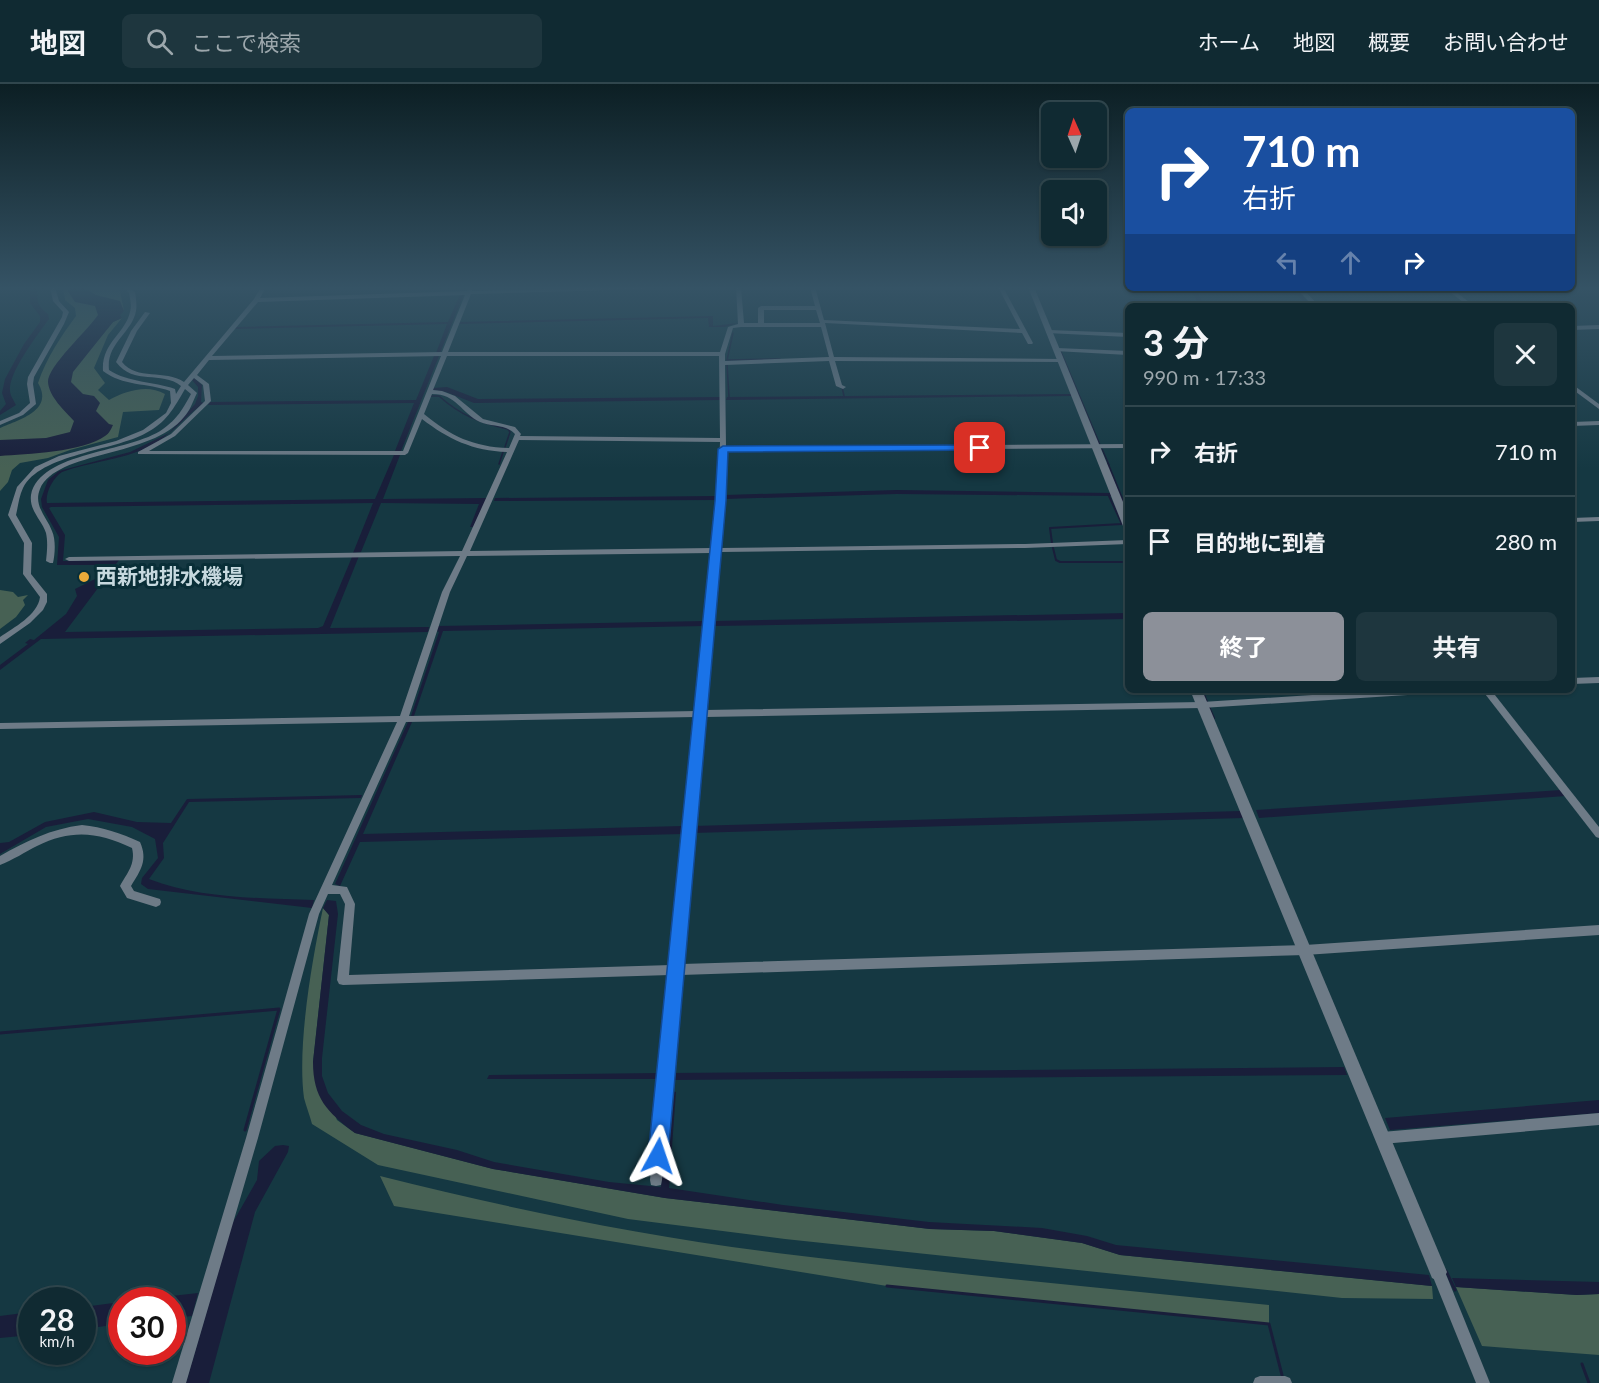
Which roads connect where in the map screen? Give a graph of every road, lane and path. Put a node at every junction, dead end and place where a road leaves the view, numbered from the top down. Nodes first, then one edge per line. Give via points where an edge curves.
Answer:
1 (46, 348) edge
2 (112, 348) edge
3 (126, 348) edge
4 (217, 348) edge
5 (447, 348) edge
6 (724, 348) edge
7 (828, 348) edge
8 (1057, 350) joint
9 (1125, 353) edge
10 (445, 354) junction
11 (722, 354) junction
12 (208, 358) junction
13 (831, 359) junction
14 (1061, 361) junction
15 (723, 363) junction
16 (193, 375) junction
17 (184, 386) junction
18 (841, 386) dead end
19 (1575, 388) edge
20 (429, 392) junction
21 (174, 403) junction
22 (1599, 407) edge
23 (420, 414) junction
24 (0, 423) edge
25 (1599, 423) edge
26 (1575, 424) edge
27 (516, 438) junction
28 (723, 445) junction
29 (1125, 446) edge
30 (1096, 447) junction
31 (511, 450) junction
32 (1125, 519) edge
33 (1599, 519) edge
34 (1575, 520) edge
35 (1125, 542) edge
36 (715, 551) junction
37 (465, 553) junction
38 (69, 559) dead end
39 (50, 561) dead end
40 (0, 641) edge
41 (1599, 680) edge
42 (1575, 681) edge
43 (1197, 693) edge
44 (1392, 693) edge
45 (1488, 693) edge
46 (1202, 705) junction
47 (700, 714) junction
48 (403, 720) junction
49 (0, 726) edge
50 (1599, 834) edge
51 (0, 861) edge
52 (325, 889) junction
53 (156, 902) dead end
54 (1599, 930) edge
55 (1305, 950) junction
56 (675, 971) junction
57 (1599, 1119) edge
58 (1382, 1138) junction
59 (656, 1180) dead end
60 (1438, 1272) joint
61 (179, 1383) edge
62 (1260, 1383) edge
63 (1285, 1383) edge
64 (1483, 1383) edge

1 - 24 street via 28,385 33,404
2 - 21 street via 104,364 106,371 118,379 173,390
3 - 17 street via 119,362 123,368 175,379
4 - 12 street
5 - 10 street
6 - 11 street
7 - 13 street
8 - 9 street
8 - 14 street
10 - 11 street
10 - 12 street
10 - 20 street
11 - 15 street
12 - 16 street
13 - 14 street
13 - 15 street
13 - 18 street
14 - 30 street
15 - 28 street
16 - 17 street
16 - 23 street via 206,384 204,406 173,435 140,453 405,453
17 - 21 street
17 - 39 street via 194,393 191,402 162,432 127,449 73,462 43,476 34,504 49,530
19 - 22 street
20 - 23 street
20 - 27 street via 453,397 481,420 517,430
21 - 40 street via 159,421 137,437 56,460 25,477 16,494 12,515 28,543 27,574 44,601 37,613
23 - 31 street via 459,442
25 - 26 street
27 - 28 street
27 - 31 street
28 - 30 street
28 - 36 street
29 - 30 street
30 - 32 street
31 - 37 street
33 - 34 street
35 - 36 street
36 - 37 street
36 - 47 street
37 - 38 street
37 - 48 street via 446,592
41 - 42 street
43 - 46 street
44 - 46 street
45 - 50 street
46 - 47 street
46 - 55 street
47 - 48 street
47 - 56 street
48 - 49 street
48 - 52 street
51 - 53 street via 55,832 101,831 136,845 139,863 125,886 131,895
52 - 56 street via 343,890 350,904 343,980
52 - 61 street via 314,914
54 - 55 street
55 - 56 street
55 - 58 street
56 - 59 street
57 - 58 street
58 - 60 street
60 - 64 street
62 - 63 street

